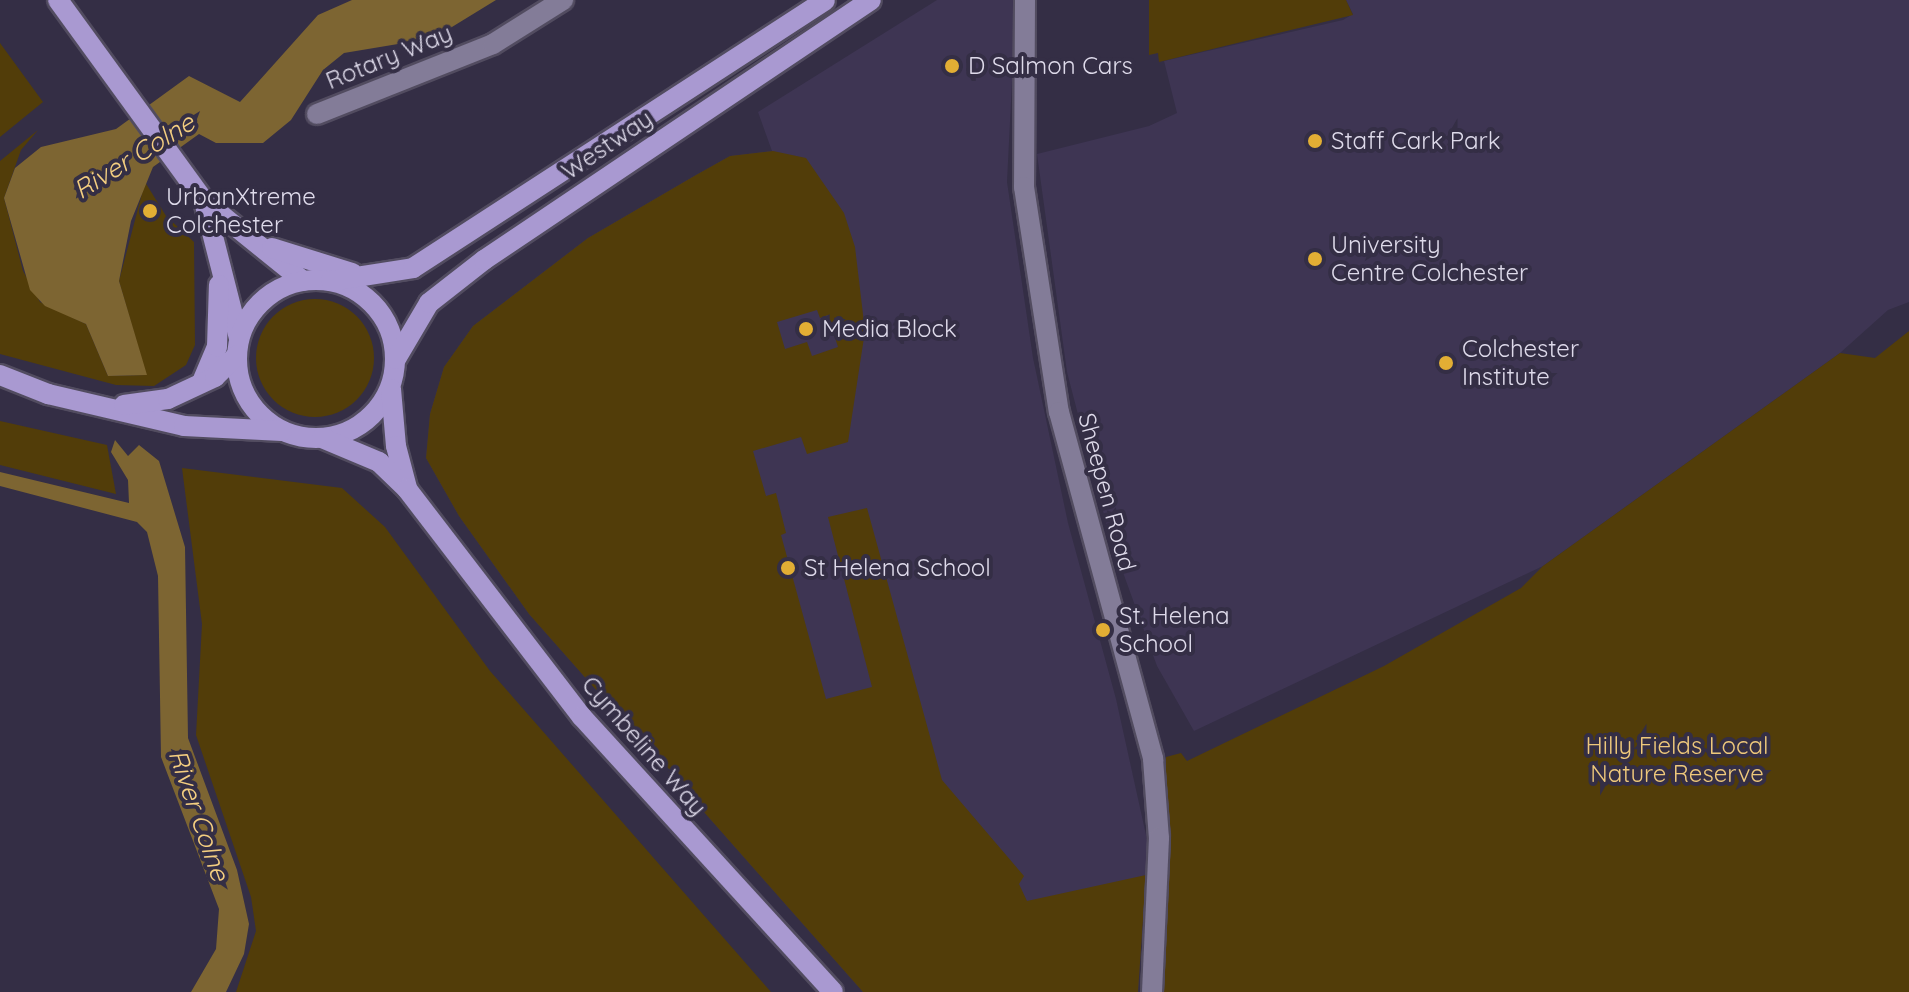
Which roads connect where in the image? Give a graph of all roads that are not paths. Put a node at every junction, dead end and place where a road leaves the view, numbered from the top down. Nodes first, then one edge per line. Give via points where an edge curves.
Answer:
1 (58, 0) edge
2 (563, 0) edge
3 (825, 0) edge
4 (871, 0) edge
5 (1025, 0) edge
6 (317, 114) dead end
7 (204, 201) junction
8 (246, 237) junction
9 (218, 261) junction
10 (371, 275) junction
11 (303, 281) junction
12 (331, 281) junction
13 (238, 347) junction
14 (396, 359) junction
15 (0, 375) edge
16 (200, 385) junction
17 (391, 389) junction
18 (112, 406) junction
19 (282, 431) junction
20 (322, 438) junction
21 (407, 489) junction
22 (833, 992) edge
23 (1152, 992) edge

1 - 7 main road
2 - 6 street, Rotary Way via 493,44
3 - 10 main road, Westway via 468,235 413,268
4 - 14 main road, Westway via 484,260 429,303
5 - 23 street, Sheepen Road via 1024,187 1059,412 1153,759 1159,838
7 - 8 main road
7 - 9 main road
8 - 10 main road via 317,264
8 - 11 main road
9 - 13 main road
9 - 16 main road via 217,347
10 - 12 main road, Westway
11 - 12 main road
11 - 13 main road via 262,301
12 - 14 main road via 375,307 391,335
13 - 16 main road
13 - 19 main road via 246,396
14 - 17 main road
15 - 18 main road via 48,394
16 - 18 main road via 156,402
17 - 20 main road via 362,423
17 - 21 main road via 396,446
18 - 19 main road via 184,426
19 - 20 main road
20 - 21 main road via 379,462
21 - 22 main road, Cymbeline Way via 582,717

